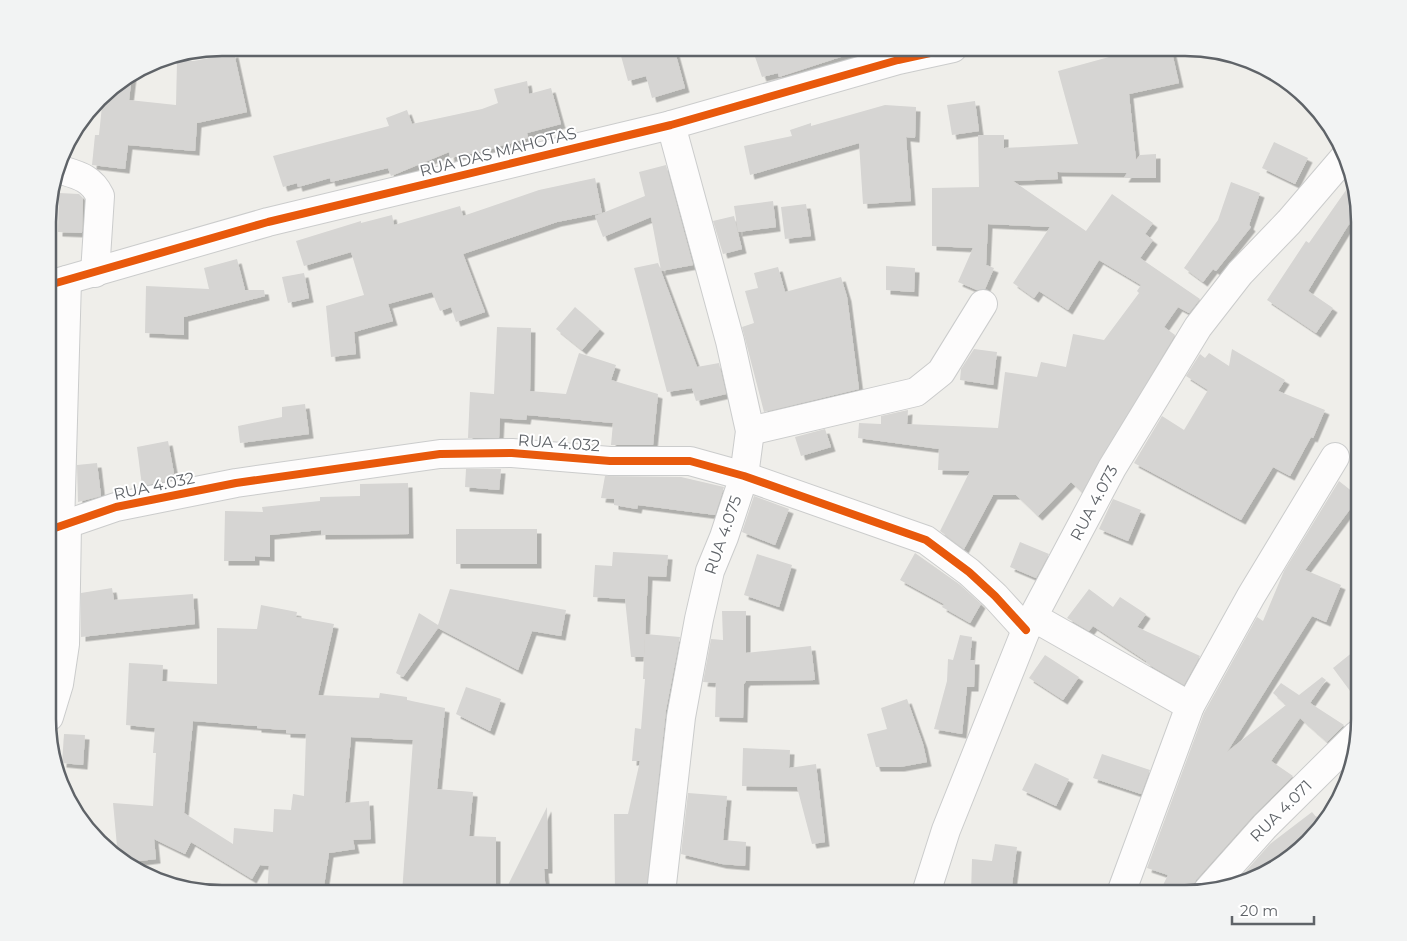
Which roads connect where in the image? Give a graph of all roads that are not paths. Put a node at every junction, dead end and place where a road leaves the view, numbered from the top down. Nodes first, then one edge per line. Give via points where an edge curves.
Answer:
1 (883, 56) edge
2 (671, 125) junction
3 (1340, 164) edge
4 (64, 172) edge
5 (95, 273) junction
6 (58, 283) edge
7 (983, 304) dead end
8 (750, 431) junction
9 (1335, 457) dead end
10 (744, 476) junction
11 (59, 526) edge
12 (1030, 624) junction
13 (56, 694) edge
14 (1190, 706) junction
15 (1349, 743) edge
16 (1215, 882) edge
17 (929, 884) edge
18 (1124, 884) edge
19 (662, 885) edge

1 - 2 street, RUA DAS MAHOTAS
2 - 5 street, RUA DAS MAHOTAS via 268,222
2 - 8 street, RUA 4.075 via 730,341
3 - 12 street, RUA 4.073 via 1240,273 1198,327 1112,468
4 - 5 street via 95,184 100,196
5 - 6 street, RUA DAS MAHOTAS
6 - 11 street
7 - 8 street via 941,372 916,392
8 - 10 street, RUA 4.075
9 - 14 street via 1251,596
10 - 11 street, RUA 4.032 via 690,462 512,452 440,454 236,483 116,508
10 - 12 street, RUA 4.032 via 926,540
10 - 19 street, RUA 4.075 via 710,570 699,619 681,717
11 - 13 street via 64,644
12 - 14 street, RUA 4.032
12 - 17 street, RUA 4.073 via 946,830
14 - 18 street
15 - 16 street, RUA 4.071 via 1264,826

